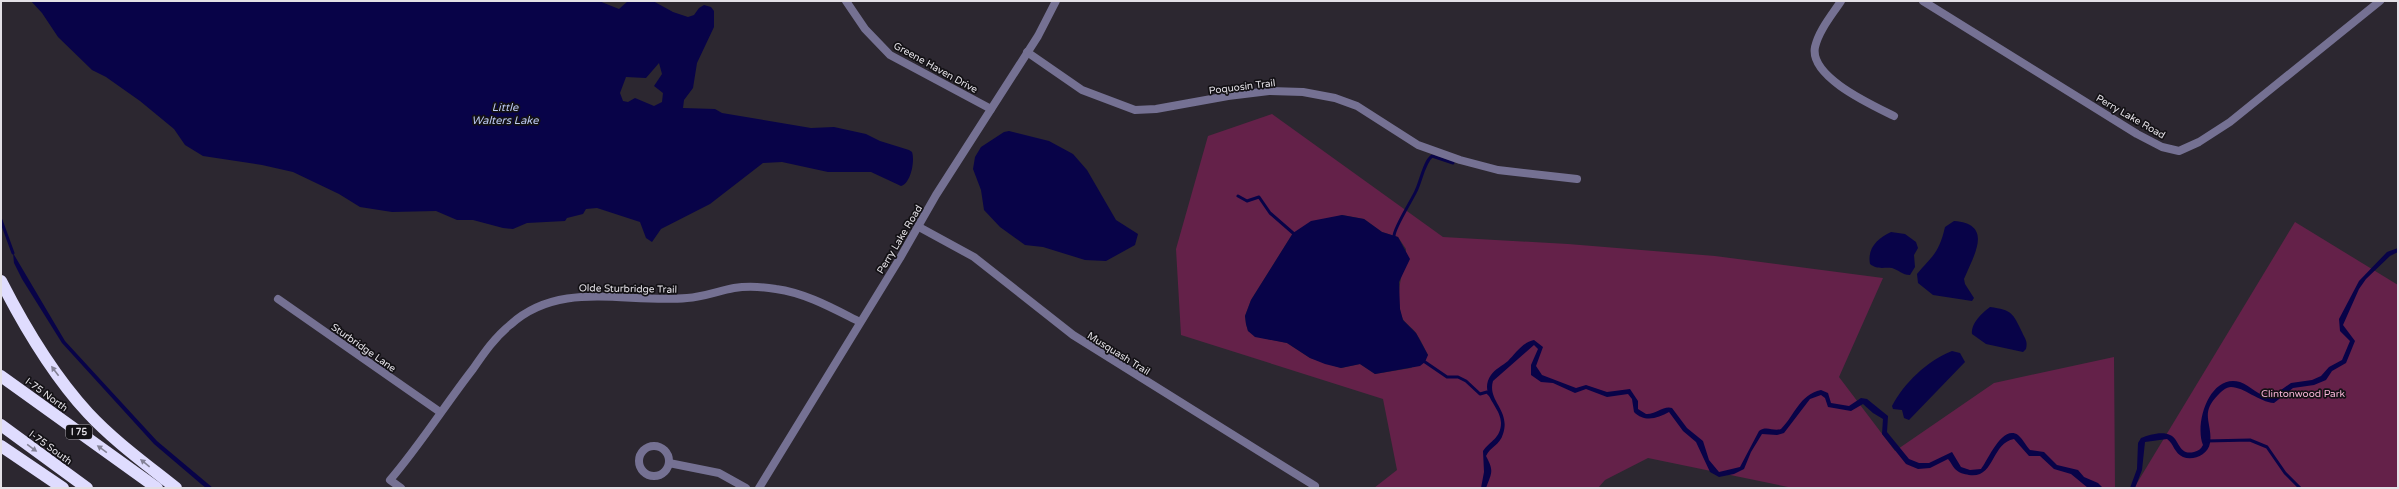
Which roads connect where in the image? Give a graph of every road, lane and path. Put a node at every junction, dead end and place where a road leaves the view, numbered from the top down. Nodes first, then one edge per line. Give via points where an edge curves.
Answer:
1 (846, 1) edge
2 (1056, 1) edge
3 (1841, 1) edge
4 (1923, 1) edge
5 (2380, 1) edge
6 (1027, 52) junction
7 (991, 109) junction
8 (1894, 116) dead end
9 (1577, 179) dead end
10 (918, 227) junction
11 (1, 281) edge
12 (278, 299) dead end
13 (860, 322) junction
14 (1, 376) edge
15 (440, 412) junction
16 (1, 424) edge
17 (1, 446) edge
18 (669, 463) dead end
19 (1316, 486) dead end
20 (63, 488) edge
21 (87, 488) edge
22 (157, 488) edge
23 (176, 488) edge
24 (401, 488) edge
25 (746, 488) edge
26 (759, 488) edge

1 - 7 street, Greene Haven Drive via 865,29 890,55
2 - 6 street, Perry Lake Road
3 - 8 street via 1822,28 1815,48 1818,65 1832,80
4 - 5 street, Perry Lake Road via 2137,134 2162,147 2179,151 2199,142 2230,122
6 - 7 street, Perry Lake Road
6 - 9 street, Poquosin Trail via 1082,90 1135,110 1269,91 1303,92 1335,98 1357,106 1418,145 1460,160 1498,170
7 - 10 street, Perry Lake Road
10 - 13 street, Perry Lake Road
10 - 19 street, Musquash Trail via 974,257 1073,335
23 -> 11 highway via 112,437 88,412 54,370 24,326
12 - 15 street, Sturbridge Lane
13 - 15 street, Olde Sturbridge Trail via 813,300 776,289 735,288 666,300 584,295 560,299 538,307 510,324
13 - 26 street, Perry Lake Road
22 -> 14 highway, I-75 North / I 75
15 - 24 street, Olde Sturbridge Trail via 390,480
16 -> 21 highway, I-75 South
17 - 20 highway
18 - 25 street via 719,473

